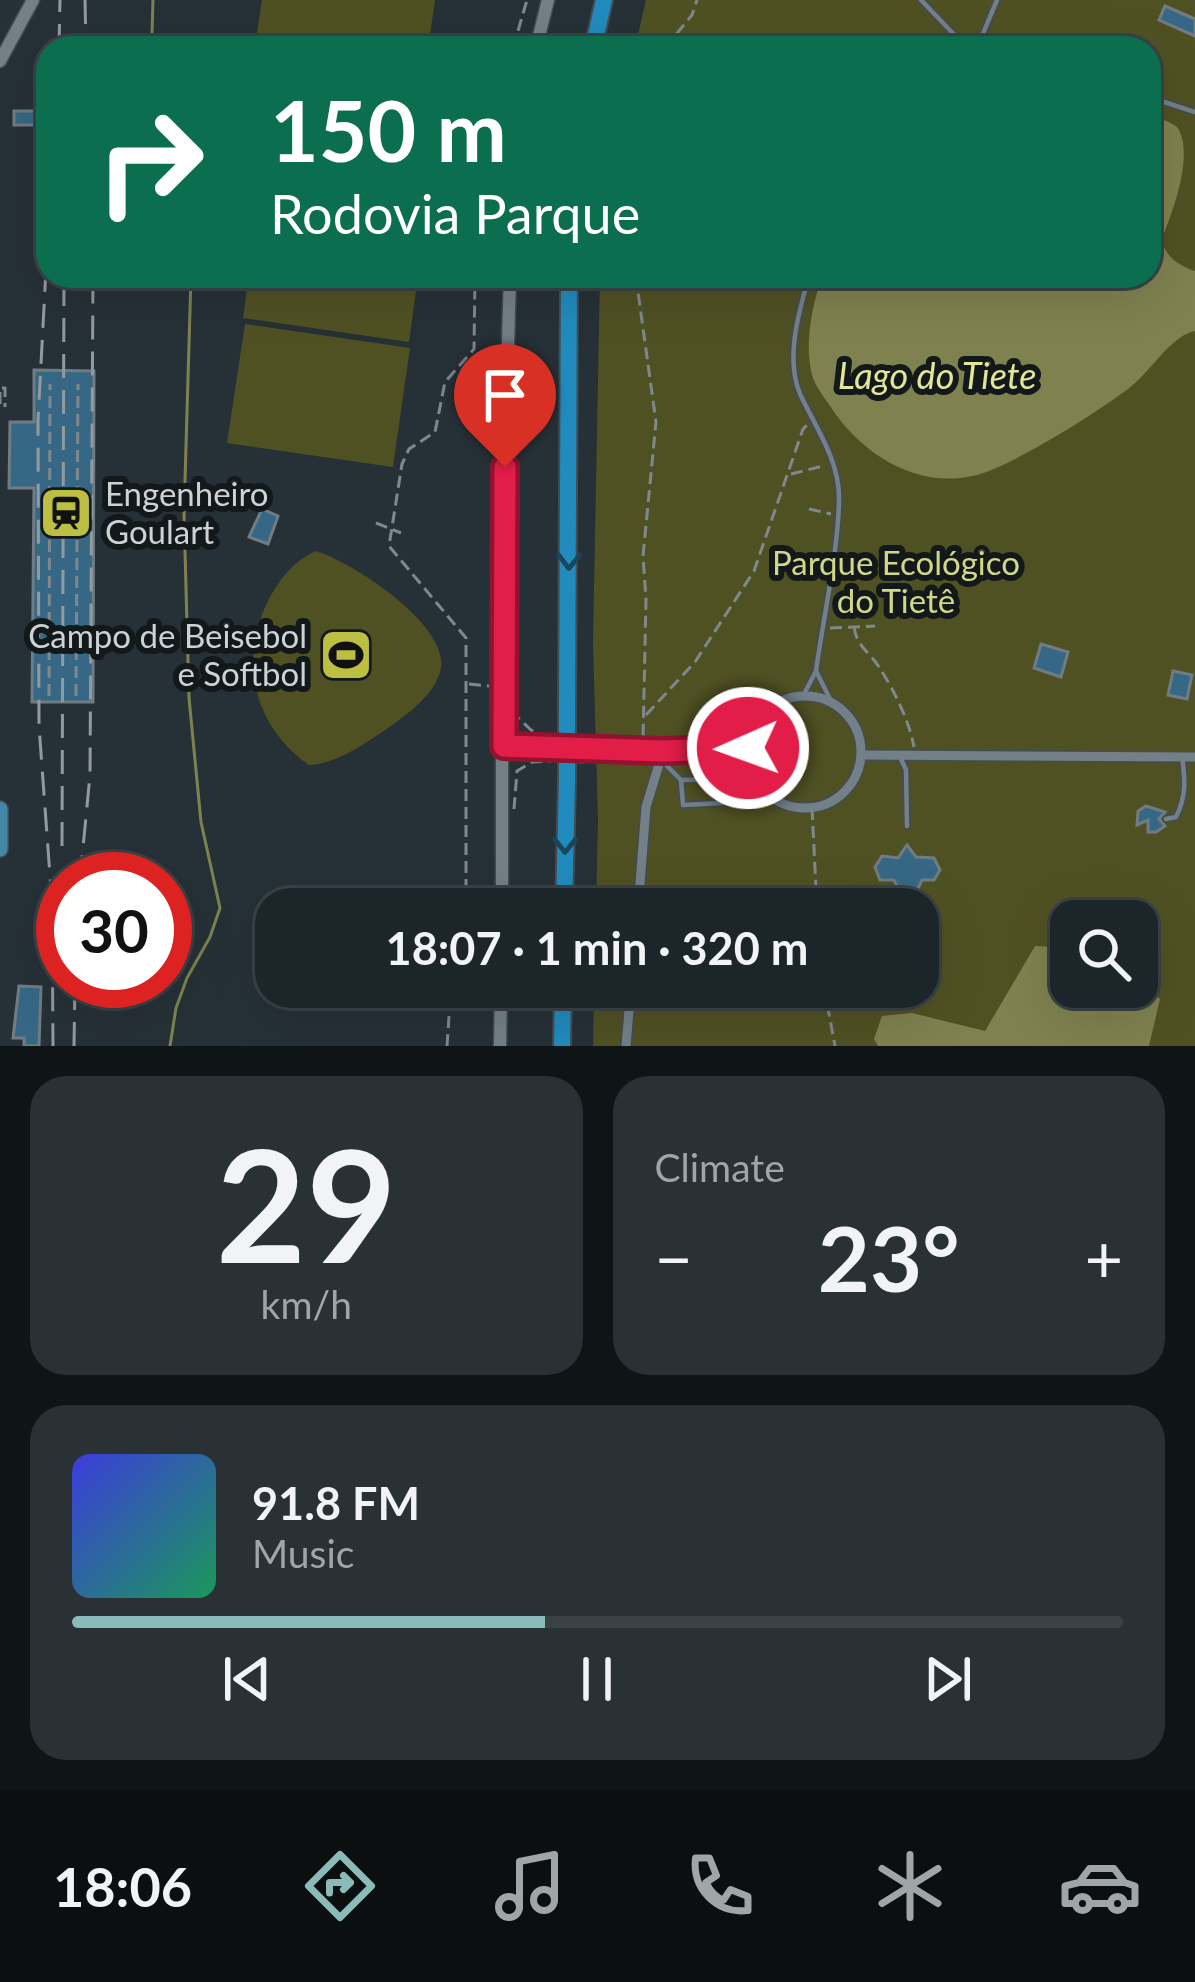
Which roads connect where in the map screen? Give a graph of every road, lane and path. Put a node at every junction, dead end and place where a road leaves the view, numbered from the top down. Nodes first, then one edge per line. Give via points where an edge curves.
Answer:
1 (33, 0) edge
2 (527, 0) edge
3 (548, 0) edge
4 (604, 0) edge
5 (697, 0) edge
6 (921, 0) edge
7 (997, 0) edge
8 (516, 36) edge
9 (539, 36) edge
10 (596, 36) edge
11 (675, 36) edge
12 (956, 36) edge
13 (982, 36) edge
14 (0, 61) edge
15 (1161, 101) edge
16 (1195, 112) edge
17 (476, 288) edge
18 (510, 288) edge
19 (569, 288) edge
20 (638, 288) edge
21 (806, 288) edge
22 (50, 384) dead end
23 (78, 384) dead end
24 (74, 407) dead end
25 (78, 414) junction
26 (816, 420) junction
27 (831, 464) junction
28 (790, 475) junction
29 (809, 509) dead end
30 (837, 515) junction
31 (376, 523) dead end
32 (392, 529) junction
33 (401, 533) dead end
34 (874, 626) dead end
35 (854, 627) junction
36 (822, 628) junction
37 (816, 671) junction
38 (467, 683) junction
39 (503, 687) junction
40 (804, 694) junction
41 (49, 696) dead end
42 (76, 696) dead end
43 (831, 701) junction
44 (504, 711) junction
45 (645, 716) junction
46 (552, 740) dead end
47 (504, 746) junction
48 (748, 748) junction
49 (611, 749) junction
50 (643, 750) junction
51 (898, 754) junction
52 (915, 754) junction
53 (661, 755) junction
54 (862, 755) junction
55 (1182, 756) junction
56 (1195, 757) edge
57 (555, 761) dead end
58 (569, 771) junction
59 (681, 780) junction
60 (0, 808) edge
61 (812, 808) junction
62 (1166, 819) dead end
63 (907, 826) dead end
64 (502, 839) junction
65 (0, 849) edge
66 (466, 888) edge
67 (502, 888) edge
68 (565, 888) edge
69 (640, 888) edge
70 (817, 888) edge
71 (450, 1008) edge
72 (501, 1008) edge
73 (563, 1008) edge
74 (629, 1008) edge
75 (828, 1008) edge
76 (447, 1046) edge
77 (500, 1046) edge
78 (562, 1046) edge
79 (626, 1046) edge
80 (835, 1046) edge

1 - 14 street
2 - 8 path
3 - 9 street
4 - 10 highway
5 - 11 path
6 - 12 lane
7 - 13 lane
15 - 16 lane
17 - 32 path via 474,349 446,382 437,429 402,464
18 - 39 street
19 -> 58 highway, bridge
20 - 45 path via 656,422 643,556
21 - 26 lane via 793,368
22 - 41 path
23 - 25 path
24 - 25 path
25 - 42 path
26 - 27 lane
26 - 28 path via 803,429
27 - 28 path
27 - 30 lane
28 - 45 path via 730,614
29 - 30 path
30 - 36 lane
31 - 32 path
32 - 33 path
32 - 38 path via 390,549 466,638
34 - 35 path
35 - 36 path
35 - 52 path via 893,693
36 - 37 lane
37 - 40 lane
37 - 43 lane
38 - 39 path
38 - 66 path
39 - 44 street
40 - 43 street
40 - 48 street via 763,715
43 - 54 street via 854,722
44 - 46 path
44 - 47 street
45 - 50 path
47 - 49 street
47 - 64 street
48 - 53 street
48 - 61 street via 751,768 774,800
49 - 50 street
49 - 58 path via 609,762
50 - 53 street
51 - 52 street
51 - 54 street
51 - 63 lane
52 - 55 street
53 - 59 lane
53 - 69 street via 646,807
54 - 61 street via 837,799
55 - 56 street
55 - 62 lane via 1183,803
57 - 64 path via 518,771
58 -> 68 highway
59 - 59 lane via 734,779 741,802 683,805
60 - 65 main road
61 - 70 path
64 - 67 street
71 - 76 path
72 - 77 street
73 - 78 highway
74 - 79 street
75 - 80 path

